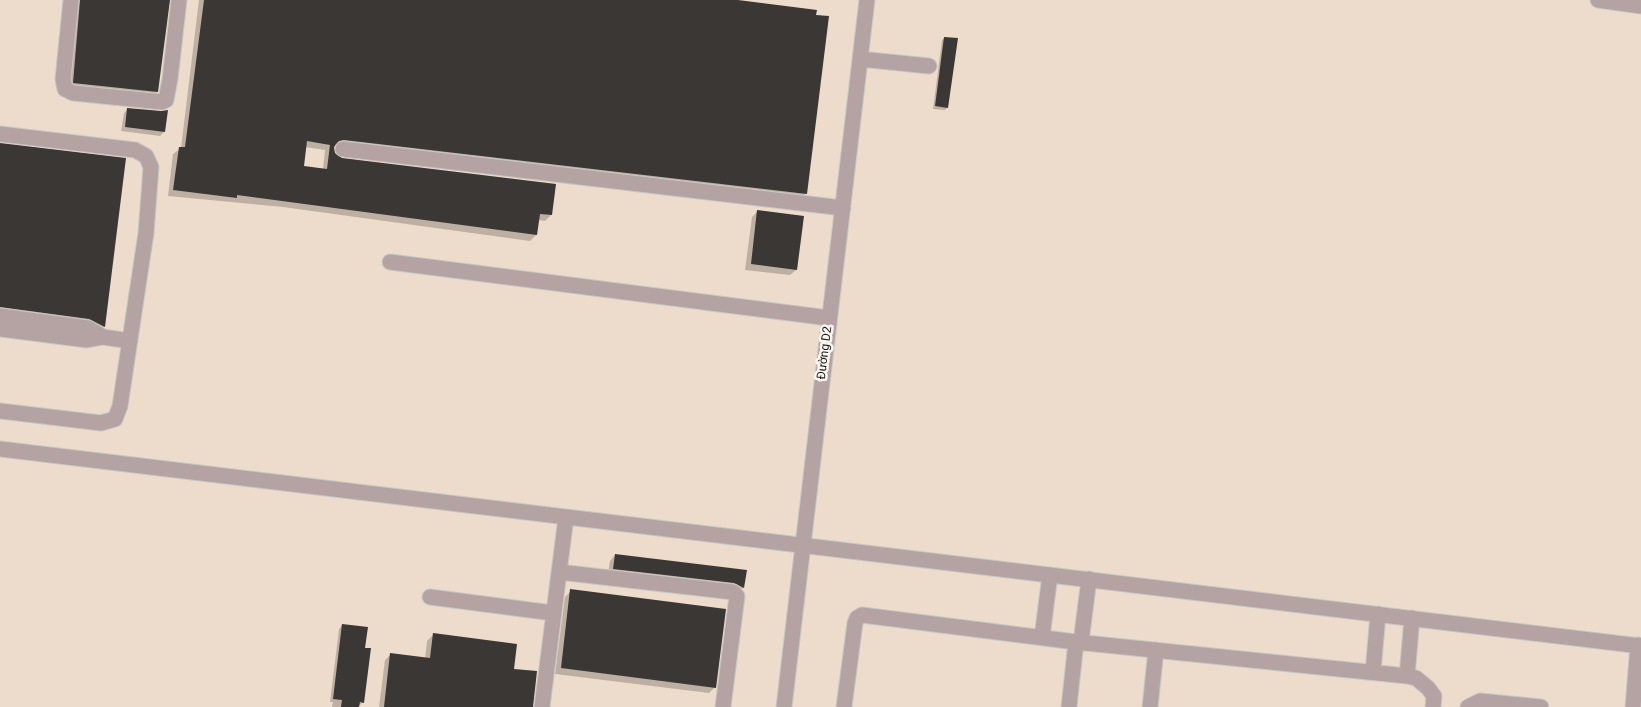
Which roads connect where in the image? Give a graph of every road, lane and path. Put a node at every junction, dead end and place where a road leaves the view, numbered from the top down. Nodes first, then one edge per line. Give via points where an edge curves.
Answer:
1 (71, 0) edge
2 (179, 0) edge
3 (867, 0) edge
4 (1598, 0) edge
5 (1641, 6) edge
6 (860, 59) junction
7 (929, 66) dead end
8 (0, 134) edge
9 (343, 148) dead end
10 (843, 208) junction
11 (390, 262) dead end
12 (0, 316) edge
13 (829, 318) junction
14 (0, 329) edge
15 (103, 336) junction
16 (130, 342) junction
17 (0, 411) edge
18 (0, 449) edge
19 (566, 517) junction
20 (802, 545) junction
21 (559, 572) junction
22 (1050, 575) junction
23 (1089, 579) junction
24 (430, 597) dead end
25 (553, 613) junction
26 (1378, 614) junction
27 (1412, 618) junction
28 (1042, 637) junction
29 (1078, 642) junction
30 (1640, 646) edge
31 (1156, 650) junction
32 (1373, 672) junction
33 (1406, 676) junction
34 (542, 707) edge
35 (723, 707) edge
36 (784, 707) edge
37 (844, 707) edge
38 (1068, 707) edge
39 (1150, 707) edge
40 (1434, 707) edge
41 (1468, 707) edge
42 (1541, 707) edge
43 (1633, 707) edge

1 - 2 street via 63,79 65,89 73,93 162,102 166,100 170,79
3 - 6 street, Đường D2
4 - 5 street
6 - 7 street
6 - 10 street, Đường D2
8 - 16 street via 106,145 135,150 146,156 151,167 146,232
9 - 10 street
10 - 13 street, Đường D2
11 - 13 street
12 - 15 street via 88,328
13 - 20 street, Đường D2
14 - 15 street via 87,340
15 - 16 street
16 - 17 street via 115,419 102,423
18 - 19 street
19 - 20 street
19 - 21 street
20 - 22 street
20 - 36 street, Đường D2
21 - 25 street
21 - 35 street via 734,592 737,596
22 - 23 street
22 - 28 street
23 - 26 street
23 - 29 street
24 - 25 street
25 - 34 street
26 - 27 street
26 - 32 street
27 - 30 street
27 - 33 street
28 - 29 street
28 - 37 street via 862,615 855,623
29 - 31 street
29 - 38 street
30 - 43 street
31 - 32 street
31 - 39 street
32 - 33 street
33 - 40 street via 1416,678 1428,688 1434,696
41 - 42 street via 1480,701

